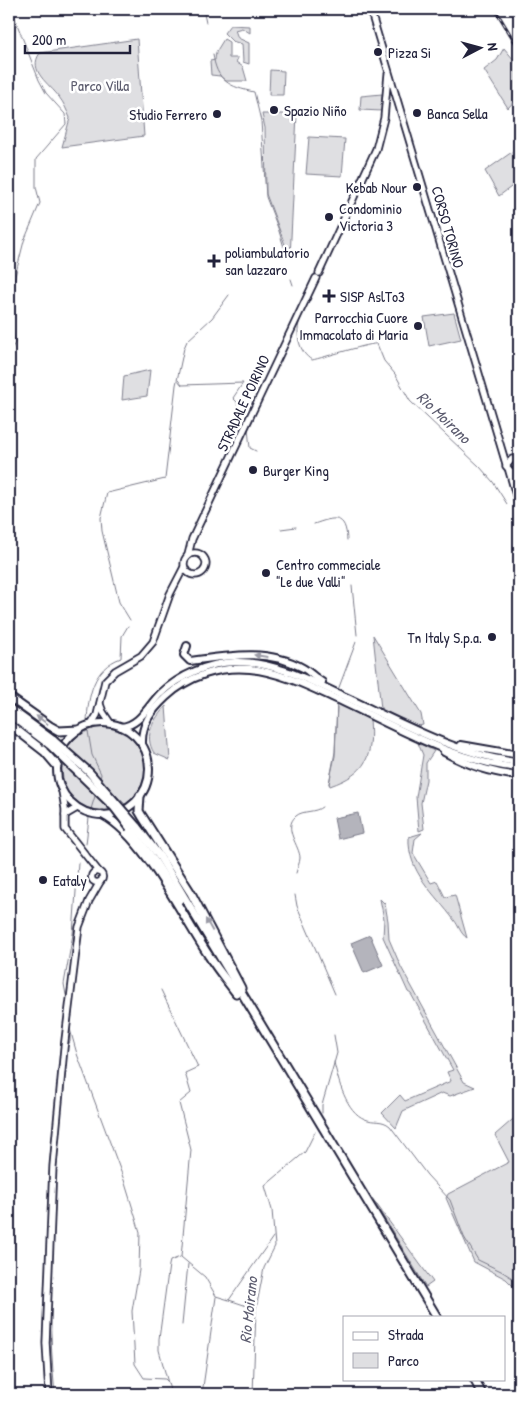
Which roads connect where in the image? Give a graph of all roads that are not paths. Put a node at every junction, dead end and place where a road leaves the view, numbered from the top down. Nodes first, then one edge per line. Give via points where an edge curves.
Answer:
1 (370, 9) edge
2 (388, 72) junction
3 (509, 462) junction
4 (516, 469) edge
5 (519, 506) edge
6 (192, 539) junction
7 (198, 553) junction
8 (188, 556) junction
9 (184, 567) junction
10 (190, 574) junction
11 (177, 583) junction
12 (187, 646) dead end
13 (336, 694) junction
14 (9, 697) edge
15 (100, 701) junction
16 (9, 708) edge
17 (9, 714) edge
18 (9, 724) edge
19 (111, 724) junction
20 (91, 725) junction
21 (121, 727) junction
22 (79, 730) junction
23 (436, 741) junction
24 (52, 743) junction
25 (142, 745) junction
26 (519, 755) edge
27 (519, 762) edge
28 (57, 766) junction
29 (519, 768) edge
30 (519, 776) edge
31 (62, 791) junction
32 (140, 796) junction
33 (77, 808) junction
34 (65, 815) junction
35 (103, 816) junction
36 (96, 873) junction
37 (97, 882) junction
38 (242, 999) junction
39 (431, 1316) edge
40 (435, 1316) edge
41 (470, 1380) edge
42 (475, 1380) edge
43 (49, 1394) edge
44 (477, 1394) edge
45 (482, 1394) edge

1 - 2 main road, CORSO TORINO
2 - 3 main road, CORSO TORINO via 503,452
2 - 6 main road, STRADALE POIRINO via 384,118 373,157
3 - 4 main road
3 - 4 main road, CORSO TORINO via 516,460
4 - 5 main road
6 - 7 main road
6 - 8 main road, STRADALE POIRINO
7 - 8 main road
7 - 10 main road via 205,559 206,567 200,574
8 - 9 main road
9 - 10 main road
9 - 11 main road
10 - 11 main road
11 - 15 main road via 148,650 110,676 102,688
13 -> 12 main road via 332,687 290,663 241,654 190,660 184,655
13 - 21 main road via 294,674 268,666 220,664 182,678 159,695 136,722
13 - 23 main road
13 - 23 main road
13 - 25 main road via 267,672 243,668 214,671 191,680 163,700 145,722
22 -> 14 highway via 59,730 50,726
15 - 19 main road via 102,712
15 - 20 main road
16 - 24 highway
17 - 24 highway
18 - 28 highway via 46,752
19 - 20 main road
19 - 21 main road
20 - 22 main road
21 - 25 main road
22 - 28 main road via 64,745
23 - 26 main road
23 - 27 main road via 481,755
23 - 29 main road via 481,761
23 - 30 main road via 460,760
24 - 38 highway, bridge via 89,772 160,857
25 - 32 main road via 149,770
28 - 31 main road
31 - 33 main road
31 - 34 main road
32 - 35 main road via 121,812
38 -> 32 highway via 238,980 192,893 139,811
33 - 34 main road
33 - 35 main road
34 - 36 main road via 65,829 85,852
35 - 38 highway via 121,827 136,844 210,958
36 - 37 main road
36 - 37 main road via 103,876
37 - 43 main road via 79,927 55,1142 46,1343
38 - 39 highway
38 - 40 highway
41 - 44 highway
42 - 45 highway

